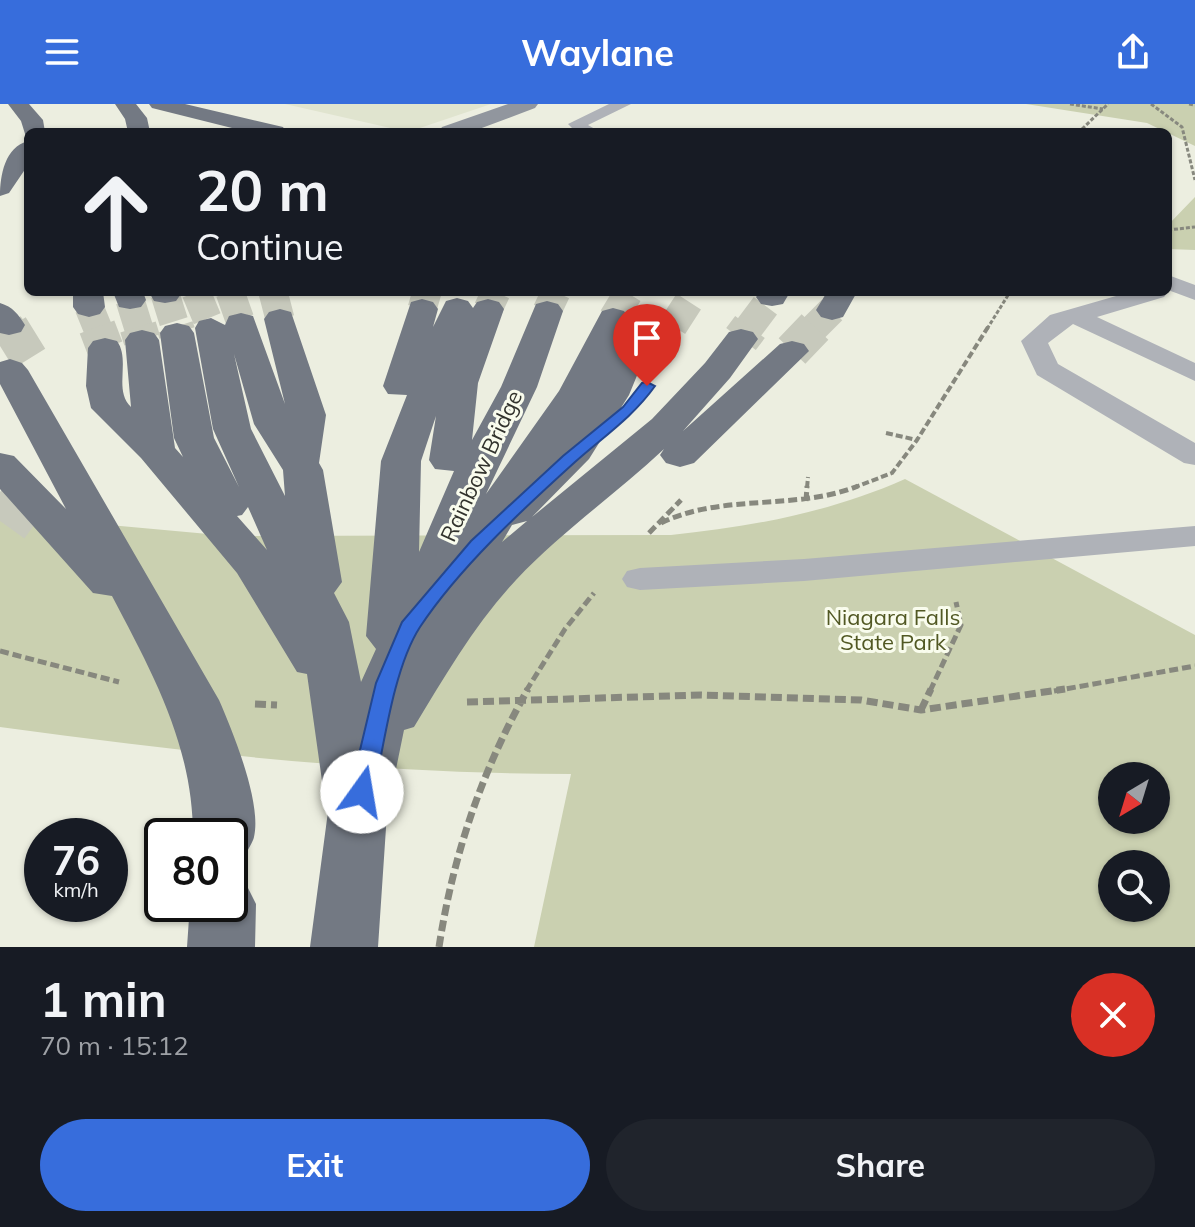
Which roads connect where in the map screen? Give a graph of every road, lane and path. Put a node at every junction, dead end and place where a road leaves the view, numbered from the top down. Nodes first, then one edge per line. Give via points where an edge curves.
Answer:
1 (17, 104) edge
2 (125, 104) edge
3 (159, 104) edge
4 (528, 104) edge
5 (623, 104) edge
6 (1070, 104) edge
7 (1108, 104) edge
8 (1151, 104) edge
9 (1189, 104) edge
10 (1195, 105) edge
11 (1103, 109) junction
12 (0, 118) edge
13 (33, 128) edge
14 (138, 128) edge
15 (260, 128) edge
16 (471, 128) edge
17 (581, 128) edge
18 (1083, 128) edge
19 (24, 154) edge
20 (1189, 158) junction
21 (1195, 159) edge
22 (1195, 180) edge
23 (0, 188) edge
24 (1195, 227) edge
25 (1172, 230) edge
26 (1007, 296) edge
27 (1145, 296) edge
28 (1076, 316) junction
29 (581, 318) junction
30 (280, 319) tunnel mouth
31 (193, 331) junction
32 (105, 348) tunnel mouth
33 (792, 351) tunnel mouth
34 (1195, 373) edge
35 (14, 379) edge
36 (886, 433) dead end
37 (917, 440) junction
38 (1195, 456) edge
39 (198, 465) junction
40 (1, 466) edge
41 (302, 466) junction
42 (579, 466) junction
43 (457, 467) junction
44 (66, 476) junction
45 (808, 477) dead end
46 (806, 501) junction
47 (1195, 536) edge
48 (641, 543) dead end
49 (497, 550) junction
50 (947, 557) junction
51 (397, 571) junction
52 (640, 579) dead end
53 (597, 589) dead end
54 (324, 622) junction
55 (153, 627) junction
56 (410, 627) junction
57 (0, 651) edge
58 (1195, 666) edge
59 (380, 682) junction
60 (135, 686) dead end
61 (465, 702) dead end
62 (245, 704) dead end
63 (287, 706) dead end
64 (921, 710) junction
65 (357, 813) junction
66 (221, 818) edge
67 (222, 922) edge
68 (221, 947) edge
69 (344, 947) edge
70 (439, 947) edge

1 - 12 highway
1 - 13 highway
2 - 14 highway
3 - 15 highway
4 - 16 main road
5 - 17 lane via 576,124
6 - 11 path
7 - 11 path
8 - 20 path via 1182,127
9 - 10 path
11 - 18 path
19 - 23 highway
20 - 21 path
20 - 22 path
24 - 25 path
26 - 37 path
27 - 28 lane
28 - 34 lane
28 - 38 lane via 1059,320 1034,341 1047,369
29 - 42 highway
29 - 42 highway via 640,398
29 - 42 highway via 717,376 700,394
29 - 43 highway, Rainbow Bridge
29 - 43 highway via 460,383
29 - 51 highway via 400,466
30 - 41 highway via 307,415
31 - 39 highway
31 - 39 highway
31 - 41 highway
32 - 39 highway via 104,399 110,408
33 - 42 highway
35 - 44 highway via 25,442
35 - 44 highway via 53,399
36 - 37 path
37 - 46 path via 886,476
39 - 54 highway
39 - 59 highway via 256,566
40 - 55 highway
41 - 54 highway
42 - 49 highway
42 - 49 highway
42 - 59 highway
43 - 51 highway
43 - 56 highway, Rainbow Bridge
44 - 55 highway
45 - 46 path
46 - 48 path via 688,511 663,522
47 - 50 lane
49 - 56 highway
49 - 59 highway via 478,595
50 - 52 lane
50 - 64 path via 961,625
51 - 59 highway
53 - 70 path via 547,655 500,741 468,825
54 - 59 highway
55 - 66 highway via 199,710
56 - 59 highway, Rainbow Bridge
57 - 60 path
58 - 64 path
59 - 65 highway
59 - 65 highway, Rainbow Bridge
61 - 64 path via 701,695 861,700
62 - 63 path
65 - 69 highway, Rainbow Bridge
67 - 68 highway

